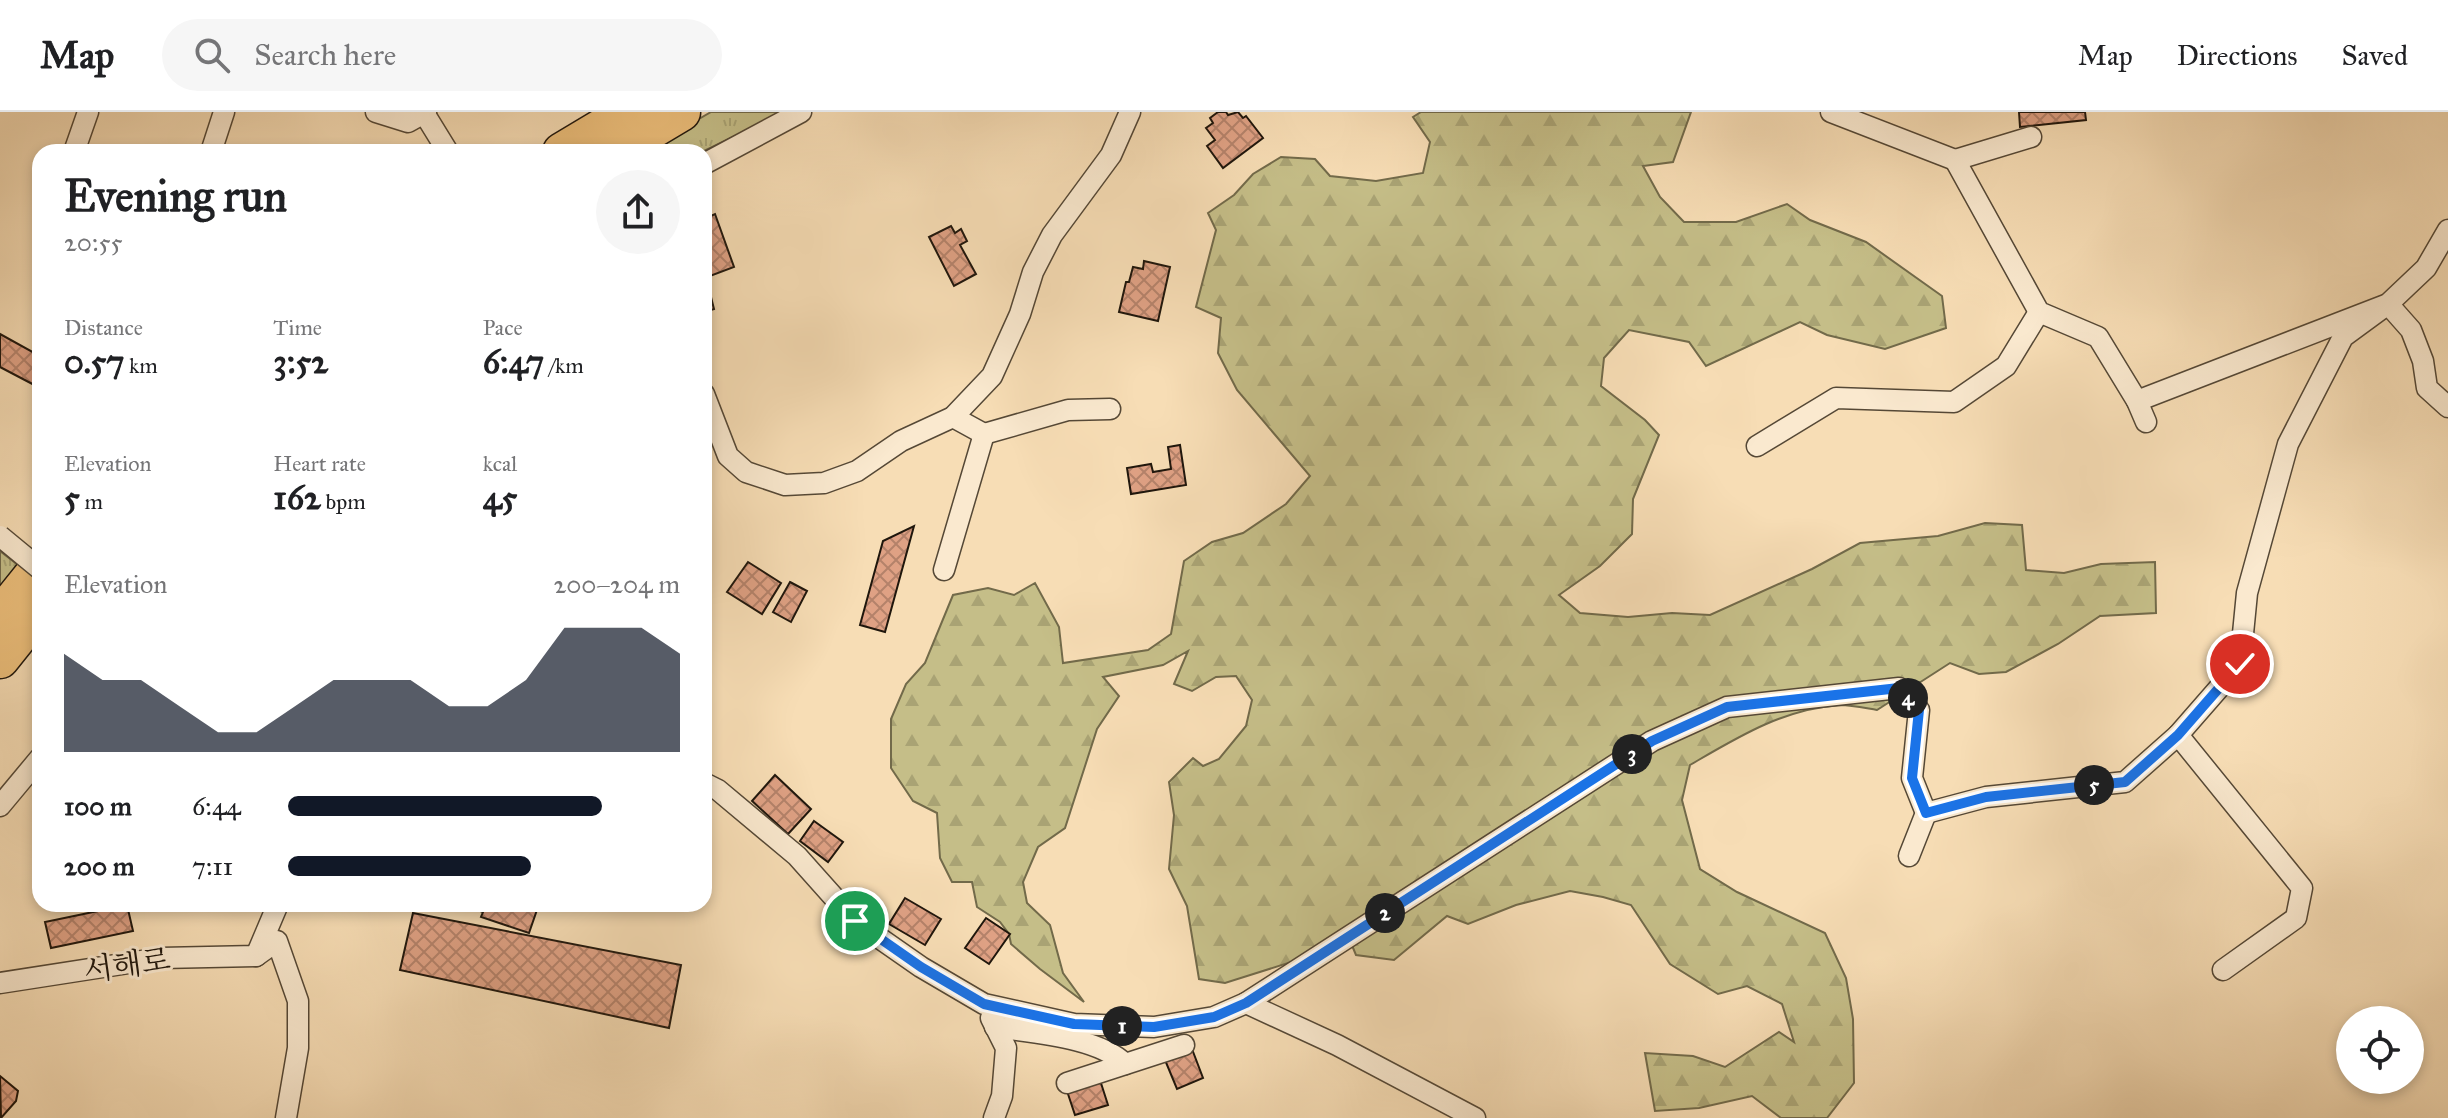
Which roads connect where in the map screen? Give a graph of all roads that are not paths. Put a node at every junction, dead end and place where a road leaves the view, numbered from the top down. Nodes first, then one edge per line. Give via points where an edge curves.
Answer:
1 (88, 112) edge
2 (224, 112) edge
3 (376, 112) edge
4 (629, 112) edge
5 (681, 112) edge
6 (801, 112) edge
7 (1130, 112) edge
8 (1831, 112) edge
9 (425, 113) edge
10 (2031, 137) dead end
11 (77, 144) edge
12 (214, 144) edge
13 (443, 144) edge
14 (575, 144) edge
15 (627, 144) edge
16 (712, 160) edge
17 (1955, 160) junction
18 (2448, 230) edge
19 (2388, 304) junction
20 (2039, 312) junction
21 (2137, 401) junction
22 (2448, 407) edge
23 (1110, 409) dead end
24 (712, 415) edge
25 (953, 417) junction
26 (2146, 422) dead end
27 (984, 434) junction
28 (1757, 446) dead end
29 (0, 536) edge
30 (32, 562) edge
31 (944, 570) dead end
32 (32, 578) edge
33 (0, 617) edge
34 (32, 619) edge
35 (0, 659) edge
36 (2178, 735) junction
37 (32, 768) edge
38 (712, 787) edge
39 (0, 806) edge
40 (1926, 813) junction
41 (1909, 856) dead end
42 (275, 912) edge
43 (256, 956) junction
44 (2223, 970) dead end
45 (0, 983) edge
46 (1246, 1003) junction
47 (984, 1004) junction
48 (995, 1027) junction
49 (1184, 1045) dead end
50 (1125, 1064) junction
51 (1067, 1083) dead end
52 (286, 1118) edge
53 (994, 1118) edge
54 (1475, 1118) edge

1 - 11 street
2 - 12 street
3 - 9 street via 408,122
4 - 14 highway
5 - 15 highway
6 - 16 street
7 - 25 street via 1111,155 1052,235 992,376
8 - 17 street
9 - 13 street
10 - 17 street
17 - 20 street
18 - 19 street via 2426,268
19 - 21 street
19 - 22 street via 2411,330 2427,388
19 - 36 street via 2343,337 2288,444 2247,593 2240,664
20 - 21 street via 2098,337
20 - 28 street via 2006,366 1954,402 1836,398
21 - 26 street
23 - 27 street via 1068,410
24 - 25 street via 728,456 746,472 785,485 824,483 857,471 901,441
25 - 27 street
27 - 31 street
29 - 30 street, bridge
32 - 33 highway
34 - 35 highway
36 - 40 street via 2125,782 1986,797
36 - 44 street via 2302,888 2296,918
37 - 39 street
38 - 47 street via 797,856 855,921
40 - 41 street
40 - 46 street via 1912,778 1919,710 1899,688 1727,707 1652,741
42 - 43 street
43 - 45 street, 서해로 via 161,958
43 - 52 street, 서해로 via 277,941 298,1001 298,1048
46 - 47 street via 1214,1017 1154,1027 1074,1024
46 - 54 street
47 - 48 street
48 - 50 street via 1096,1047
48 - 53 street via 1006,1048 1002,1096
49 - 50 street
50 - 51 street

